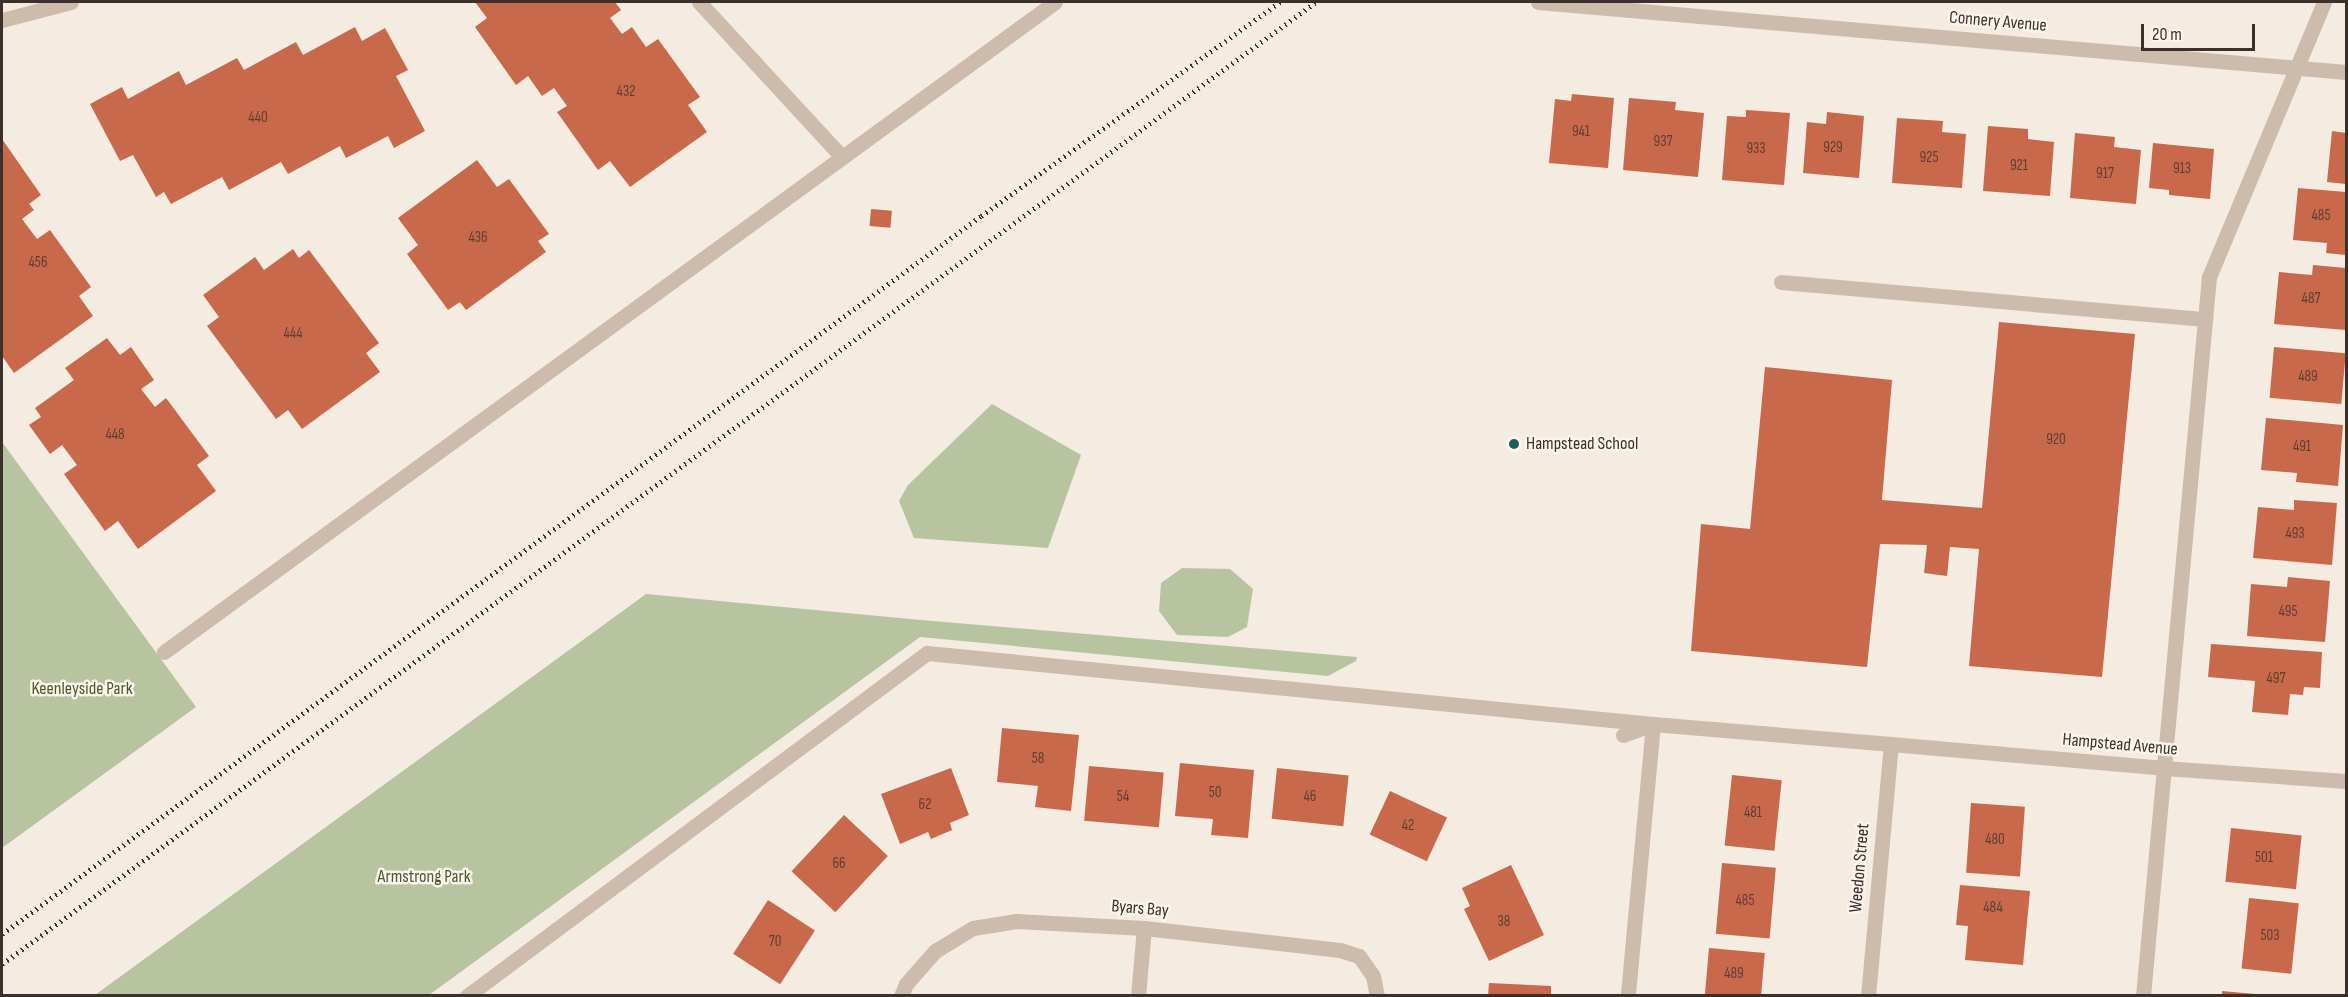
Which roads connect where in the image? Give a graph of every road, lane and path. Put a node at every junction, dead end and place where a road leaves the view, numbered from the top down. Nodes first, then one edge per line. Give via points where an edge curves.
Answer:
1 (71, 2) edge
2 (699, 2) edge
3 (1055, 2) edge
4 (1538, 2) edge
5 (2324, 2) edge
6 (2, 20) edge
7 (2298, 67) junction
8 (2346, 72) edge
9 (841, 156) junction
10 (1781, 282) dead end
11 (2205, 318) junction
12 (164, 652) dead end
13 (1653, 724) junction
14 (1623, 735) dead end
15 (1891, 744) junction
16 (2164, 768) junction
17 (2346, 781) edge
18 (1144, 928) junction
19 (467, 996) edge
20 (901, 996) edge
21 (1138, 996) edge
22 (1377, 996) edge
23 (1628, 996) edge
24 (1868, 996) edge
25 (2143, 996) edge

1 - 6 street
2 - 9 street
3 - 9 street
4 - 7 street, Connery Avenue
5 - 7 street
7 - 8 street, Connery Avenue
7 - 11 street via 2209,277
9 - 12 street
10 - 11 street
11 - 16 street
13 - 14 street
13 - 15 street, Hampstead Avenue
13 - 19 street, Hampstead Avenue via 927,653
13 - 23 street
15 - 16 street, Hampstead Avenue
15 - 24 street, Weedon Street
16 - 17 street, Hampstead Avenue
16 - 25 street
18 - 20 street, Byars Bay via 1016,921 973,928 935,951 906,984
18 - 21 street
18 - 22 street, Byars Bay via 1340,950 1359,956 1373,976

